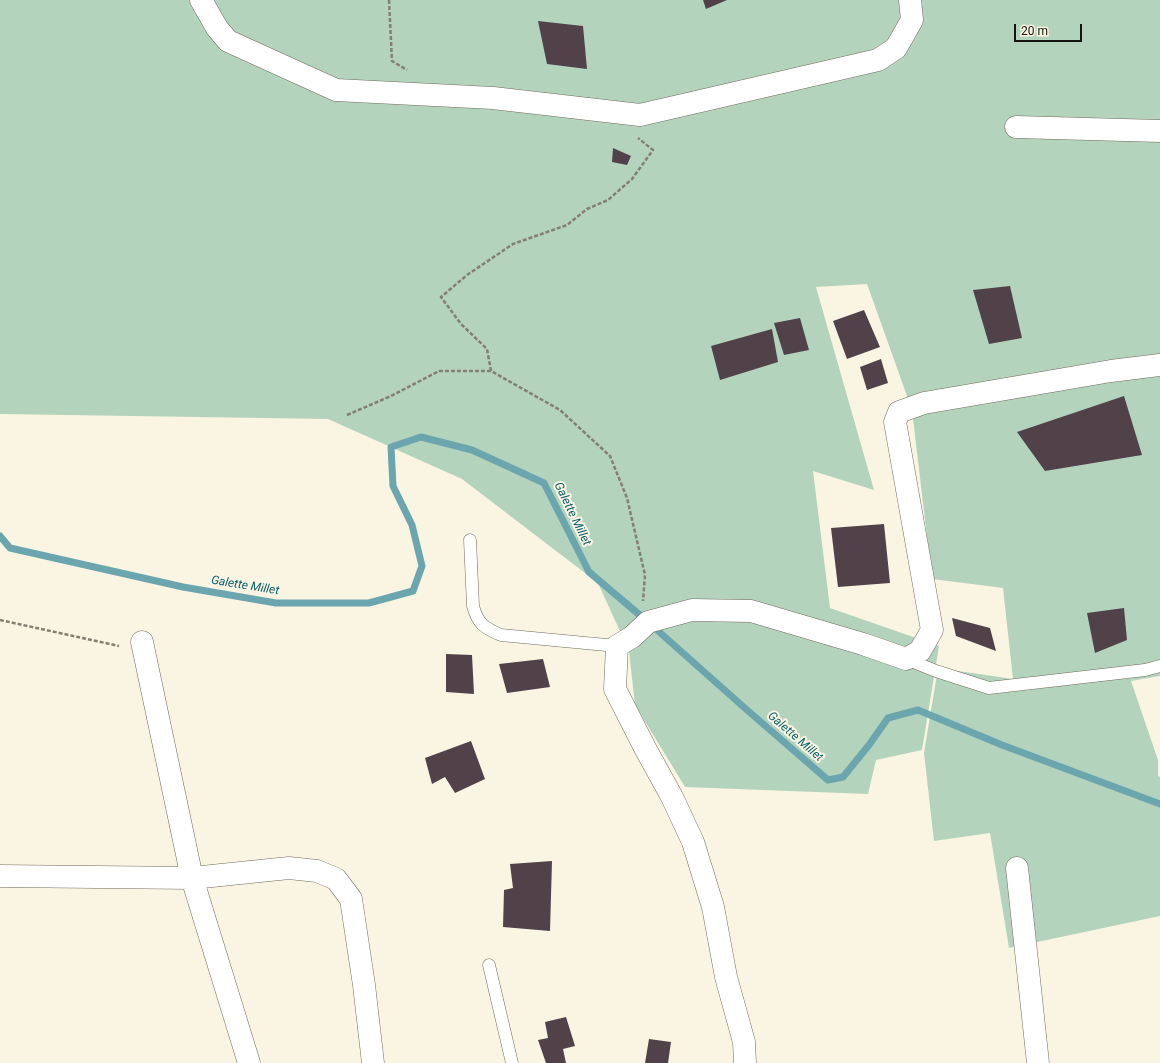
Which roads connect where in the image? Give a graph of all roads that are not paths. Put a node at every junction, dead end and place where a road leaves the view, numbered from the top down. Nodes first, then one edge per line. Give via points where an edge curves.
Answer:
1 (201, 0) edge
2 (910, 0) edge
3 (1016, 126) dead end
4 (1160, 131) edge
5 (1160, 365) edge
6 (470, 540) dead end
7 (618, 646) junction
8 (142, 647) road end
9 (906, 659) junction
10 (1160, 666) edge
11 (1017, 868) dead end
12 (0, 876) edge
13 (192, 878) junction
14 (489, 965) dead end
15 (249, 1063) edge
16 (373, 1063) edge
17 (512, 1063) edge
18 (746, 1063) edge
19 (1038, 1063) edge

1 - 2 street via 217,28 228,41 336,90 493,98 640,115 878,60 896,48 912,20
3 - 4 street
5 - 9 street via 1111,370 924,403 899,412 895,422 932,630 920,651
6 - 7 lane via 473,606 481,624 489,630 500,635
7 - 9 street via 648,622 692,610 751,610
7 - 18 street via 614,689 693,842 713,907 726,977 744,1042
8 - 13 street
9 - 10 lane via 989,688 1145,670
11 - 19 street
12 - 13 street
13 - 15 street
13 - 16 street via 289,868 317,871 336,880 350,899
14 - 17 lane

